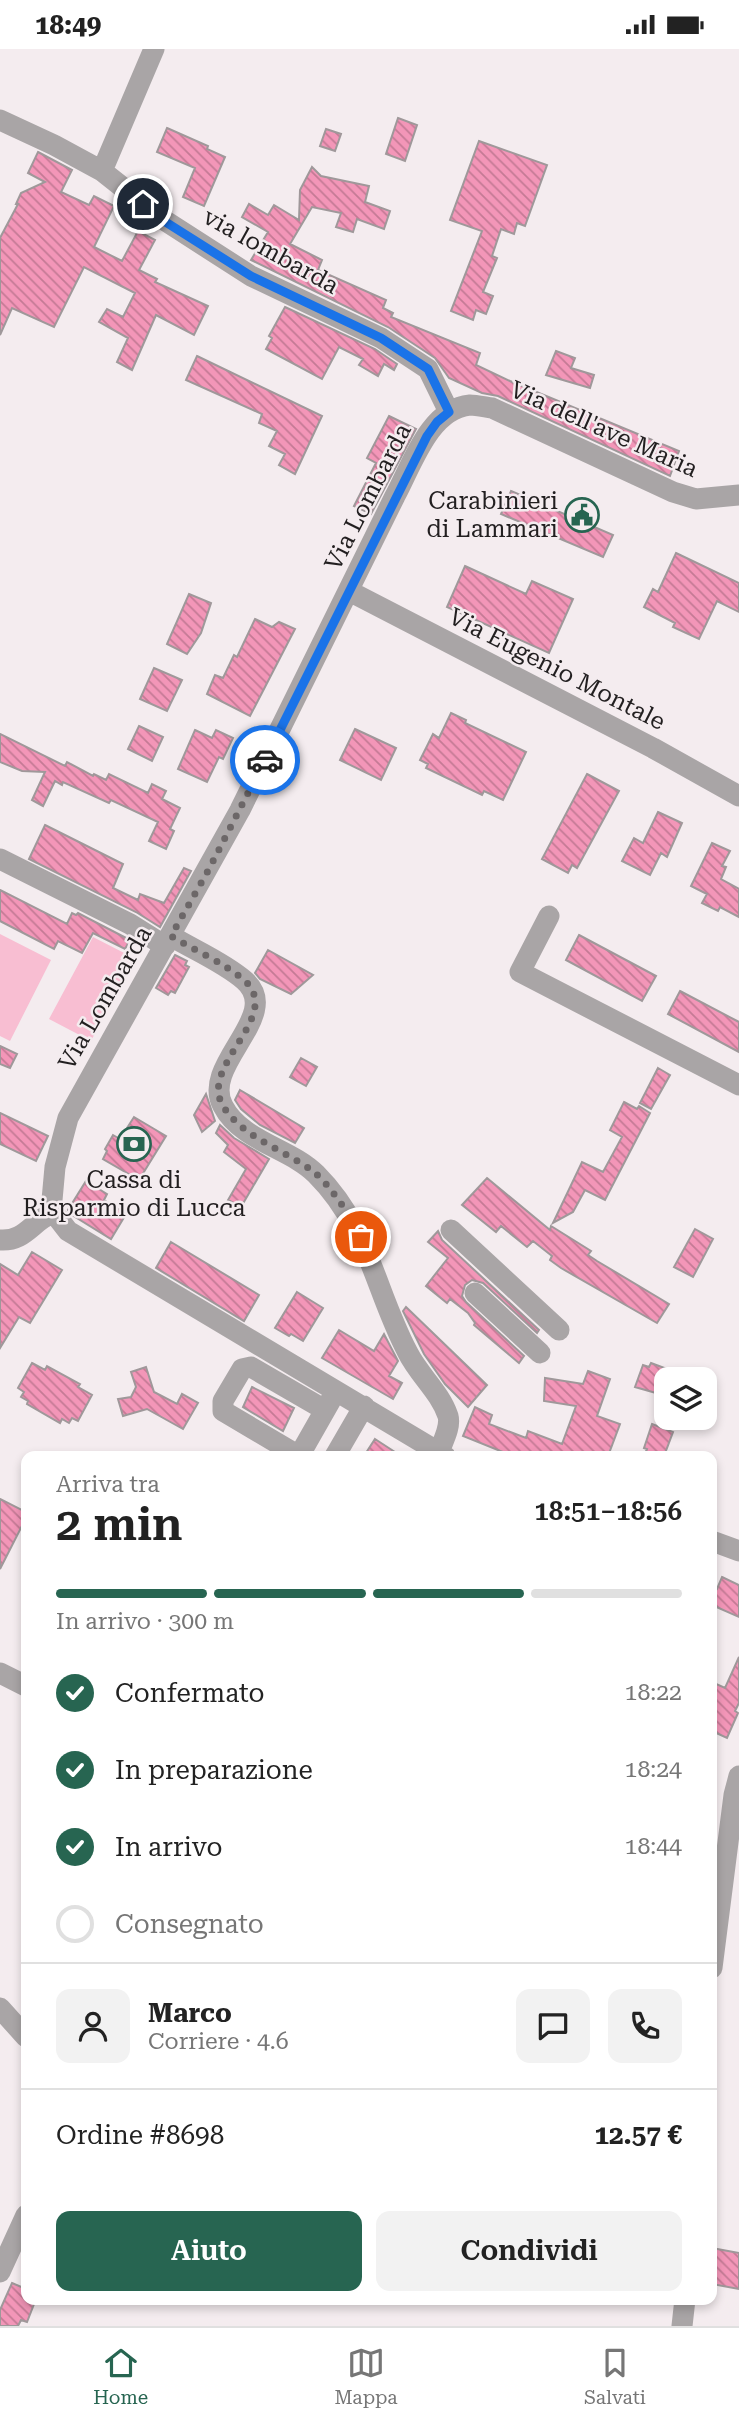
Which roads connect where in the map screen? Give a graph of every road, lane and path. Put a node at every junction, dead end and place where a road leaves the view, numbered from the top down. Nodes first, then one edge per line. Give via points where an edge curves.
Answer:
1 (154, 49) edge
2 (0, 120) edge
3 (102, 171) junction
4 (449, 412) junction
5 (739, 495) edge
6 (349, 591) junction
7 (739, 796) edge
8 (0, 859) edge
9 (549, 916) dead end
10 (168, 941) junction
11 (739, 1085) edge
12 (46, 1213) junction
13 (451, 1230) dead end
14 (0, 1240) edge
15 (475, 1293) dead end
16 (559, 1330) dead end
17 (540, 1353) dead end
18 (337, 1391) junction
19 (364, 1406) junction
20 (325, 1411) junction
21 (291, 1451) edge
22 (302, 1451) edge
23 (338, 1451) edge
24 (437, 1451) edge
25 (443, 1451) edge
26 (717, 1543) edge
27 (739, 1551) edge
28 (739, 1776) edge
29 (717, 1929) edge
30 (0, 2008) edge
31 (21, 2032) edge
32 (21, 2225) edge
33 (0, 2272) edge
34 (679, 2305) edge
35 (682, 2326) edge

1 - 3 street
2 - 3 street, via lombarda
3 - 4 street, via lombarda via 164,221 251,276 381,338 428,369
4 - 5 street, Via dell'ave Maria via 470,405 492,408 696,499
4 - 6 street, Via Lombarda via 427,436
6 - 7 street, Via Eugenio Montale
6 - 10 street, Via Lombarda
8 - 10 street
9 - 11 street via 520,972
10 - 12 street, Via Lombarda via 68,1118
10 - 25 street via 246,981 256,997 256,1011 226,1065 219,1089 222,1105 241,1126 315,1173 352,1219 408,1355 447,1416
12 - 14 street via 30,1231 10,1241
12 - 18 street via 118,1274
13 - 16 street
15 - 17 street
18 - 19 street
18 - 20 street
19 - 23 street
19 - 24 street
20 - 21 street via 251,1367 242,1369 223,1401 223,1411
20 - 22 street
26 - 27 street
28 - 29 street
30 - 31 street
32 - 33 street
34 - 35 street

